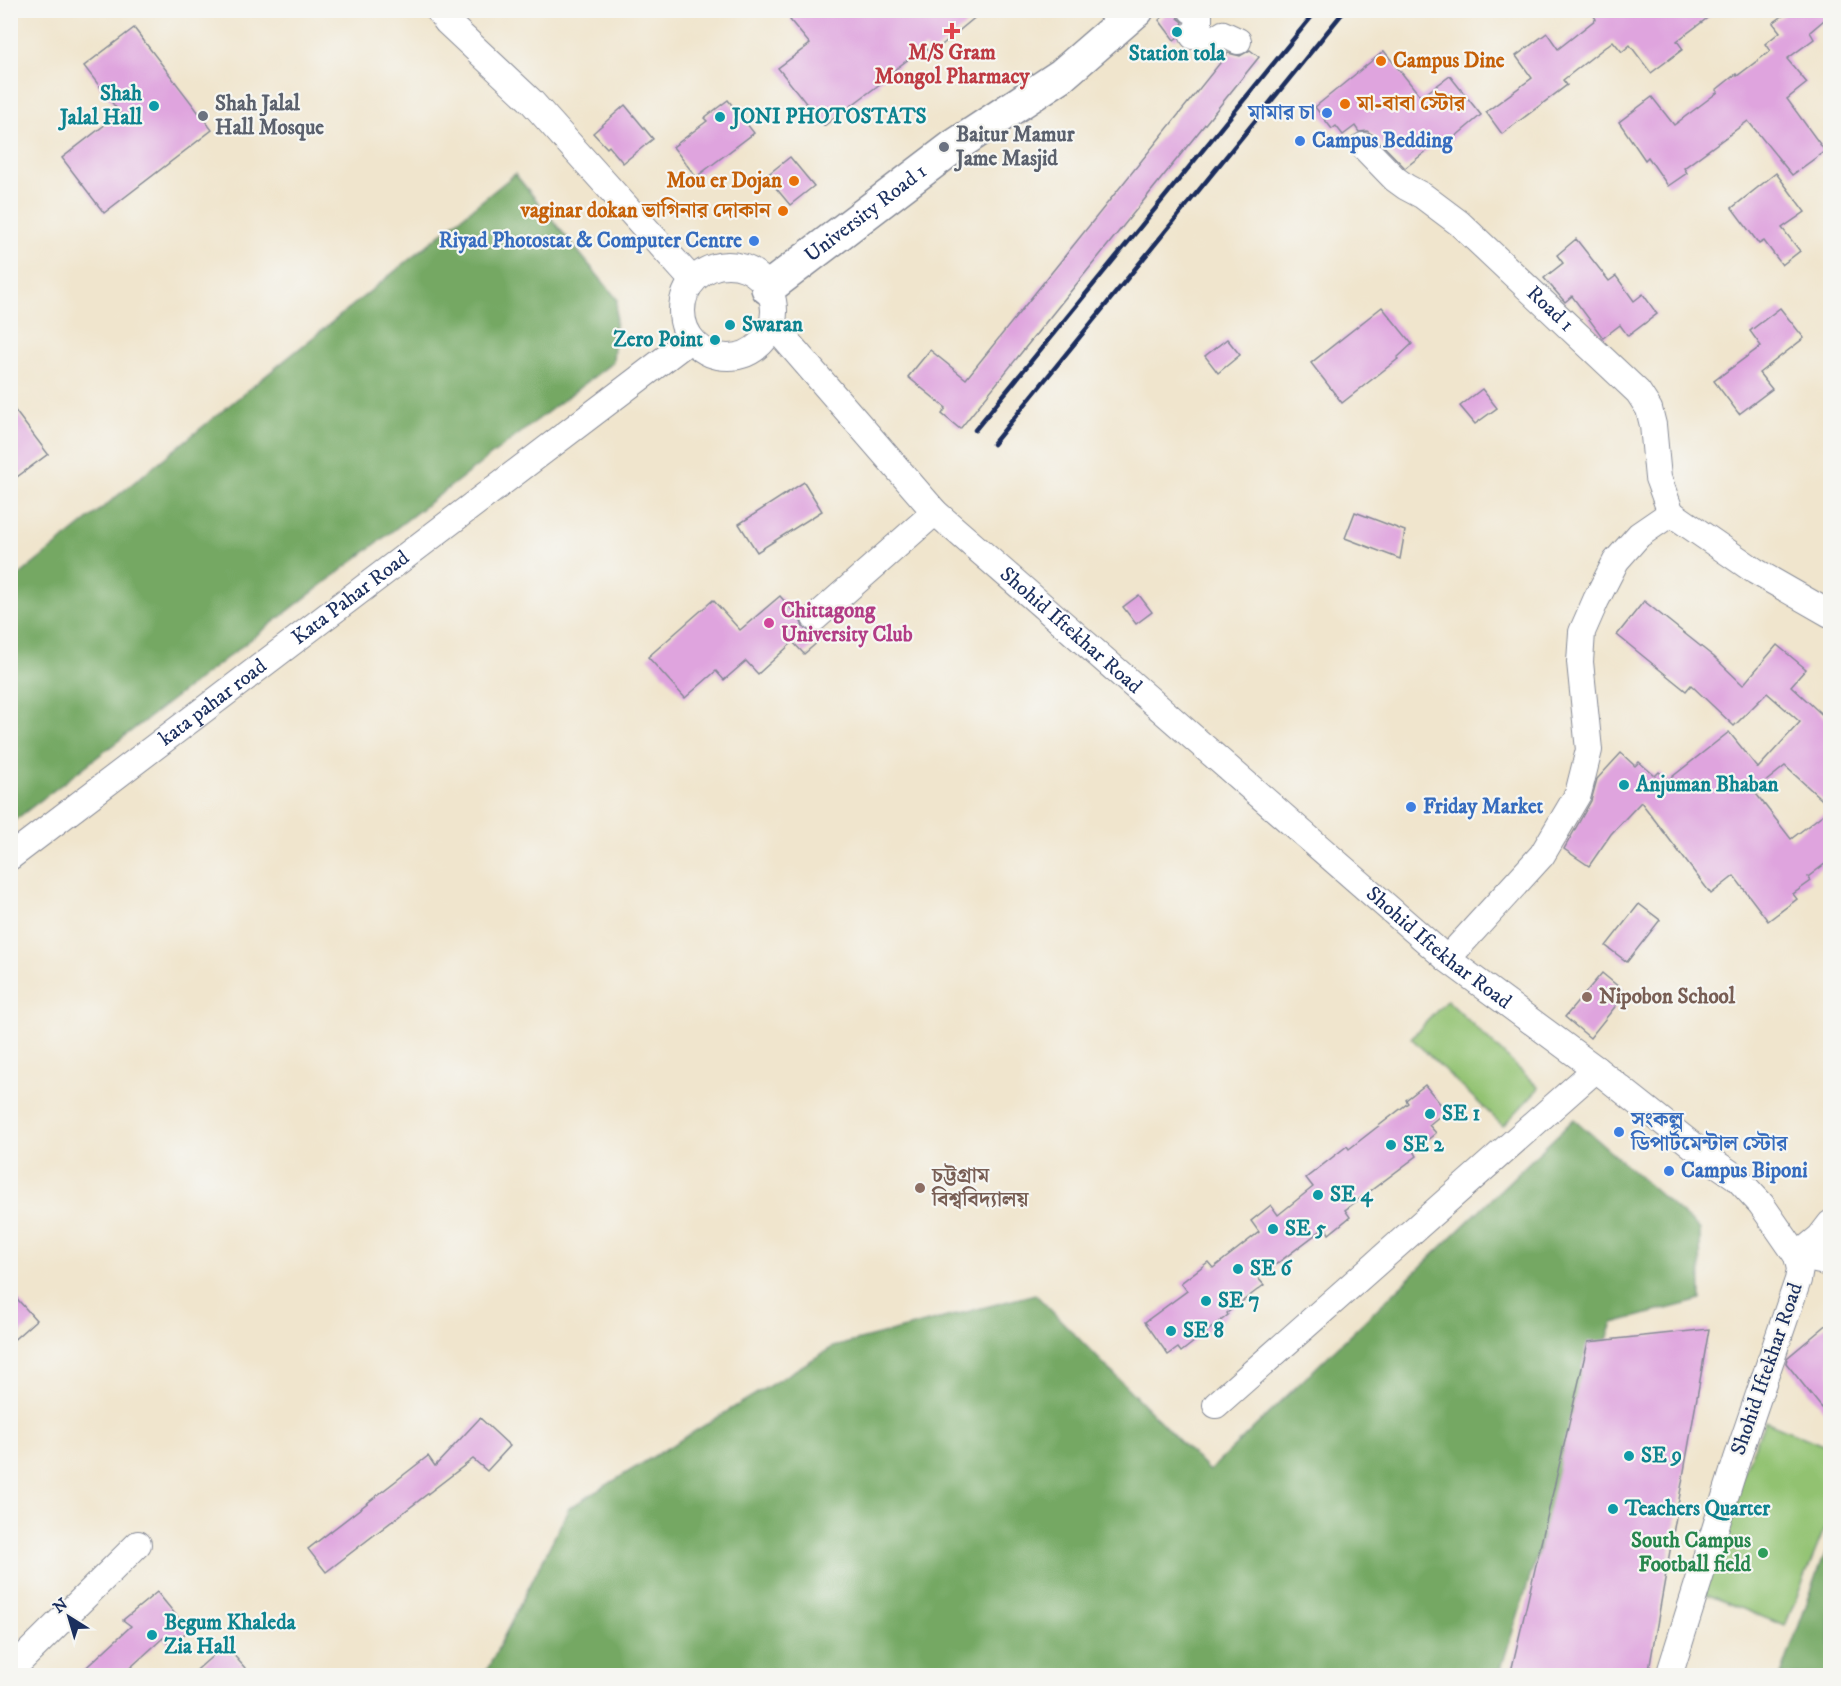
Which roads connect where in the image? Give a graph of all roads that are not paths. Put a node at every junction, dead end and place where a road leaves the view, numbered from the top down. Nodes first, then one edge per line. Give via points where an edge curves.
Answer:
1 (438, 10) edge
2 (1137, 10) edge
3 (1191, 10) edge
4 (1238, 41) dead end
5 (1363, 146) dead end
6 (693, 281) junction
7 (768, 288) junction
8 (772, 324) junction
9 (691, 339) junction
10 (647, 374) dead end
11 (935, 512) junction
12 (1671, 513) junction
13 (1830, 614) edge
14 (815, 618) dead end
15 (10, 858) edge
16 (1448, 959) junction
17 (1596, 1069) junction
18 (1830, 1224) edge
19 (1797, 1256) junction
20 (1830, 1263) edge
21 (1216, 1405) dead end
22 (138, 1544) dead end
23 (10, 1671) edge
24 (1669, 1676) edge

1 - 6 street via 531,101
2 - 7 main road, University Road 1 via 1062,75 953,147
3 - 4 street via 1199,14 1193,36 1218,38 1223,34
5 - 12 street, Road 1 via 1395,179 1459,223 1638,392 1649,409 1658,478
6 - 7 street via 704,271 732,264 759,276
6 - 9 street via 682,310 684,328
7 - 8 street via 773,299
8 - 9 street via 766,337 744,355 715,356 701,350
8 - 11 street, Shohid Iftekhar Road
9 - 15 street, Kata Pahar Road
10 - 15 street, kata pahar road
11 - 14 street
11 - 16 street, Shohid Iftekhar Road
12 - 13 street via 1755,571
12 - 16 street via 1639,535 1616,561 1582,632 1580,662 1589,750 1578,794 1542,855
16 - 17 street, Shohid Iftekhar Road
17 - 19 street, Shohid Iftekhar Road via 1736,1177 1761,1204
17 - 21 street
18 - 19 street
19 - 20 street
19 - 24 street, Shohid Iftekhar Road via 1798,1280
22 - 23 street

